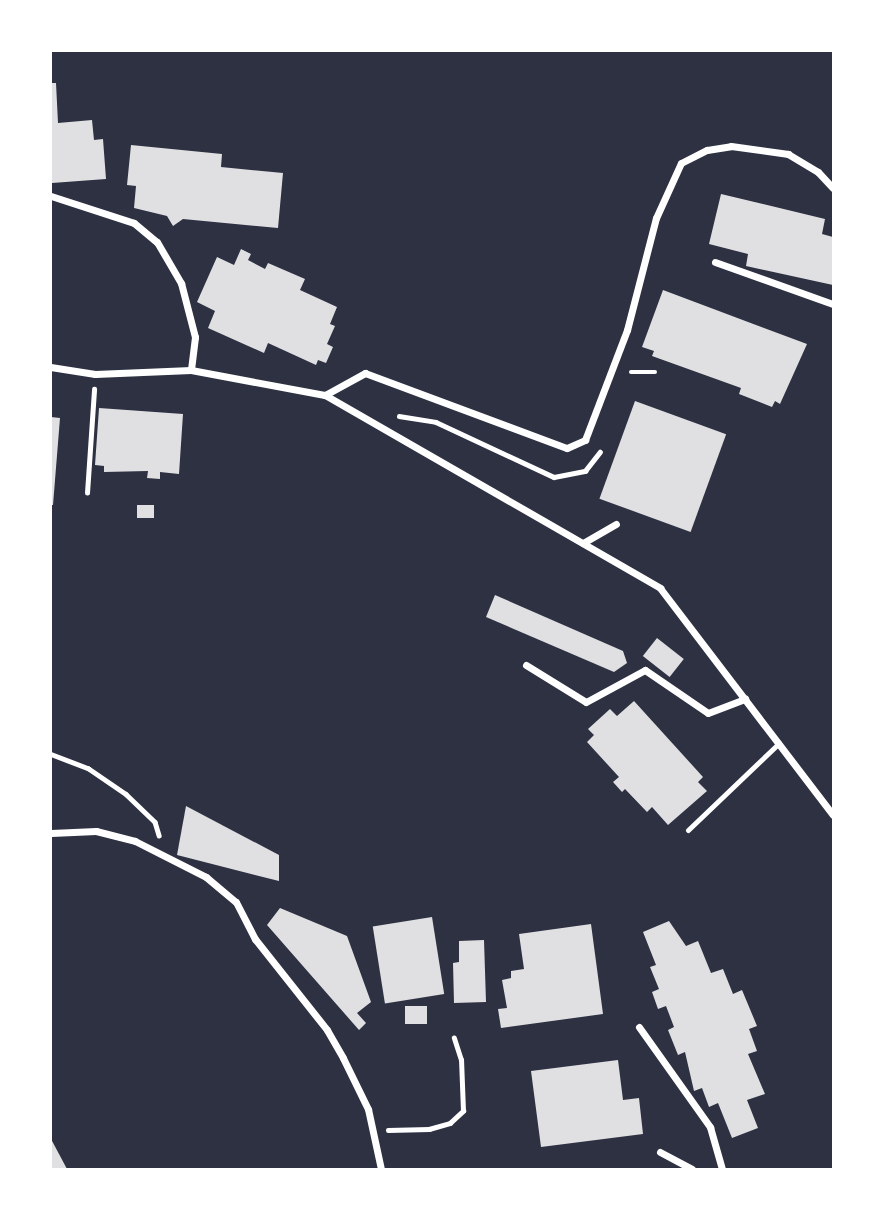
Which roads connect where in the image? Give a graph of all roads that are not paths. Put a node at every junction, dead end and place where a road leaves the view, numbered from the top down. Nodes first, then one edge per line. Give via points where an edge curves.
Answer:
1 (833, 188) edge
2 (51, 196) edge
3 (715, 262) dead end
4 (833, 304) edge
5 (51, 367) edge
6 (191, 370) junction
7 (325, 395) junction
8 (616, 524) dead end
9 (583, 543) junction
10 (526, 665) dead end
11 (745, 699) junction
12 (780, 743) junction
13 (833, 815) edge
14 (688, 830) dead end
15 (51, 833) edge
16 (639, 1027) dead end
17 (660, 1152) dead end
18 (381, 1169) edge
19 (692, 1169) edge
20 (722, 1169) edge

1 - 7 street via 818,172 788,154 731,146 706,150 681,163 656,218 627,330 590,428 585,440 567,448 365,373
2 - 6 street via 134,223 172,260 195,337
3 - 4 street
5 - 6 street via 95,374
6 - 7 street
7 - 9 street
8 - 9 street
9 - 11 street via 660,588
10 - 11 street via 586,702 645,670 708,713
11 - 12 street
12 - 13 street
12 - 14 lane
15 - 18 street via 96,831 166,855 206,877 236,902 255,939 327,1030 368,1109
16 - 20 street via 710,1127
17 - 19 street

